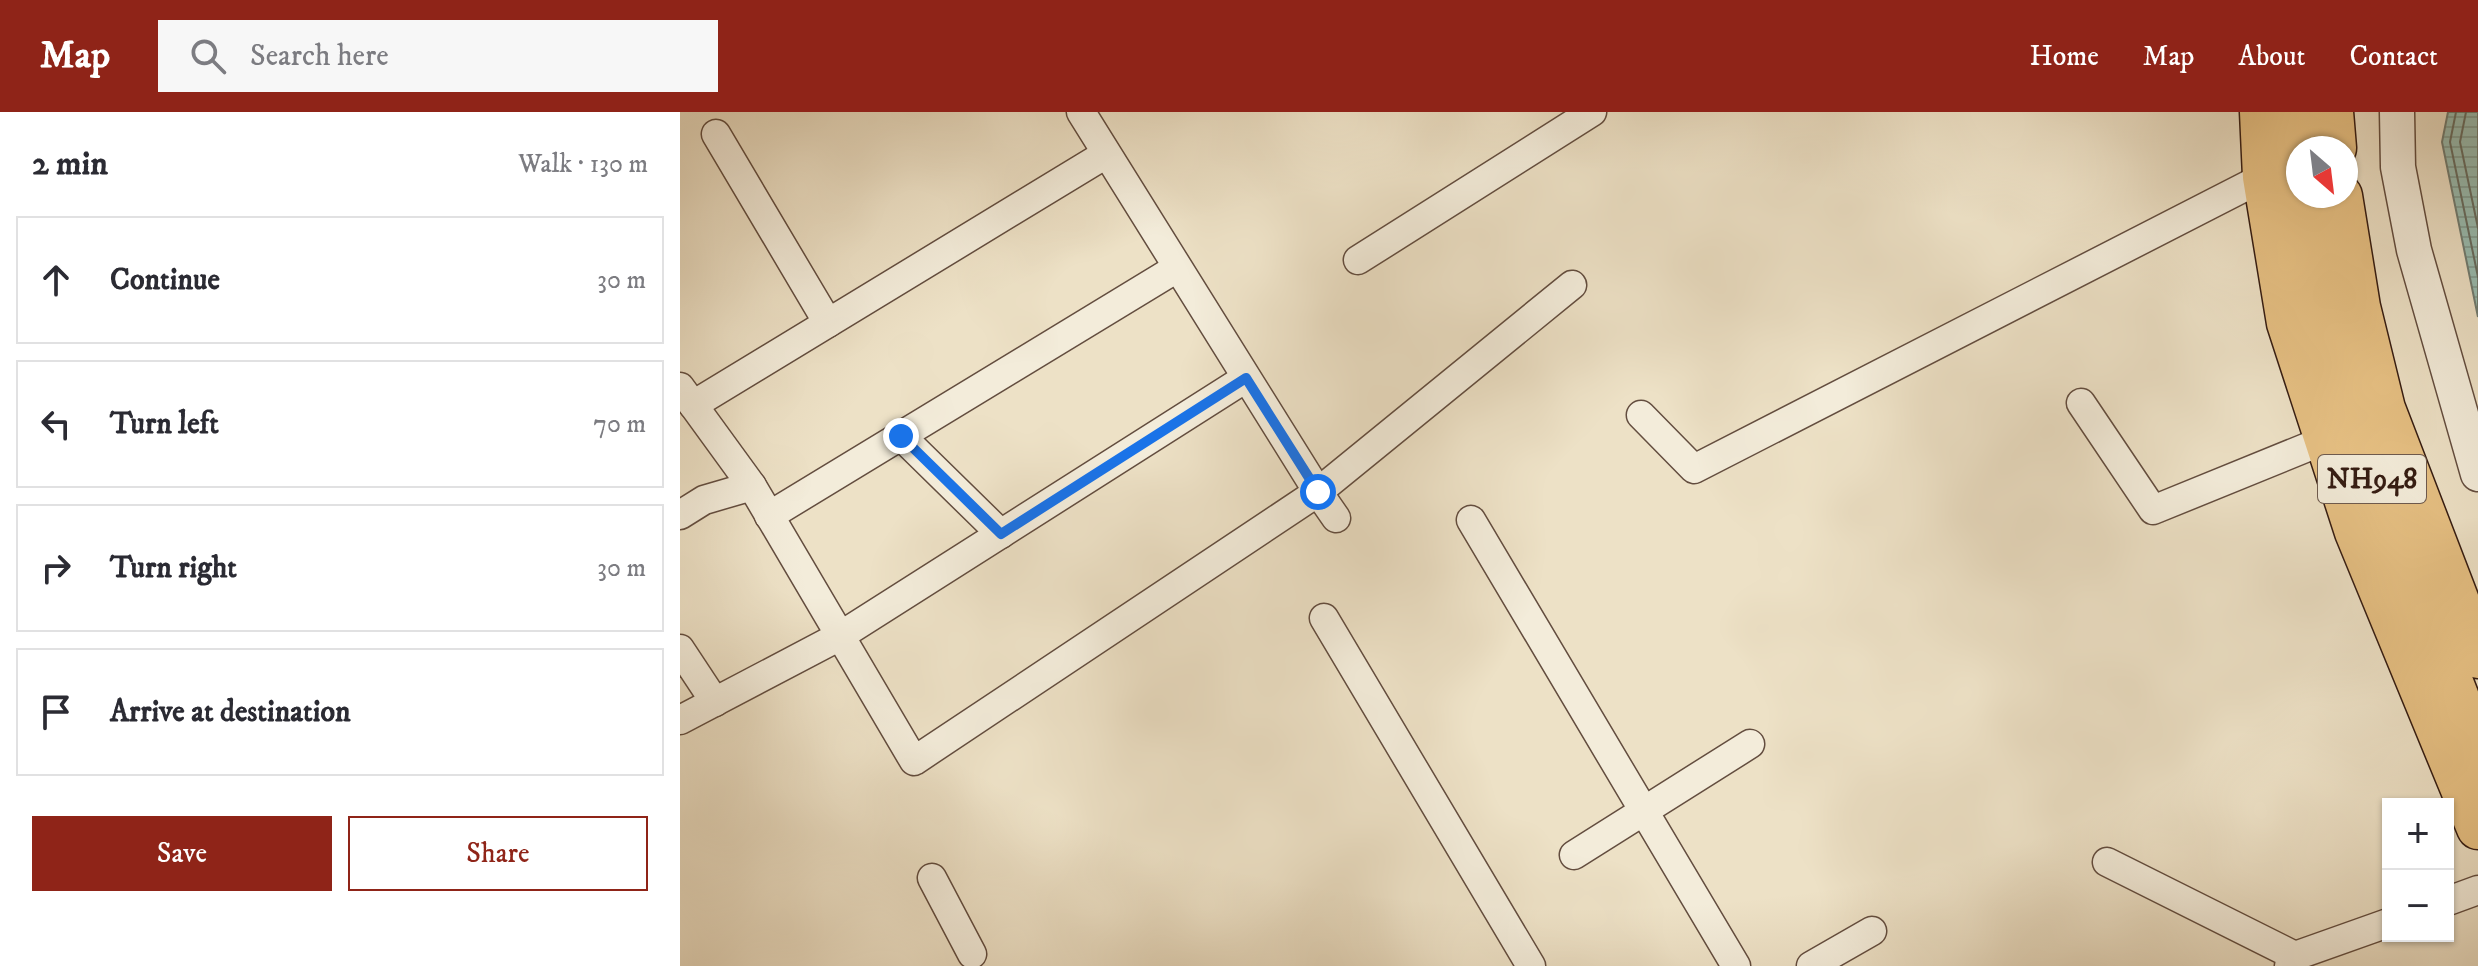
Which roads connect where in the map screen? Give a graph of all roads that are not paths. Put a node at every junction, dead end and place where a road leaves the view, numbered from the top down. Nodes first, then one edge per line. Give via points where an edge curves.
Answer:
1 (1081, 112) edge
2 (1592, 112) edge
3 (2261, 112) edge
4 (2292, 112) edge
5 (2331, 112) edge
6 (2397, 112) edge
7 (716, 134) dead end
8 (2293, 136) edge
9 (2333, 136) edge
10 (1106, 154) junction
11 (2286, 184) edge
12 (2286, 187) edge
13 (2287, 208) edge
14 (2293, 208) edge
15 (2342, 208) edge
16 (1358, 260) dead end
17 (1177, 268) junction
18 (1572, 285) dead end
19 (828, 323) junction
20 (1246, 378) junction
21 (686, 396) edge
22 (2081, 403) dead end
23 (1641, 415) dead end
24 (901, 436) junction
25 (2325, 440) junction
26 (2478, 474) edge
27 (752, 486) junction
28 (1318, 492) junction
29 (680, 515) edge
30 (769, 516) junction
31 (1336, 518) dead end
32 (1471, 520) dead end
33 (1001, 534) junction
34 (1324, 618) dead end
35 (840, 636) junction
36 (680, 649) edge
37 (2478, 656) edge
38 (715, 702) junction
39 (680, 720) edge
40 (1750, 744) dead end
41 (2478, 752) edge
42 (1644, 811) junction
43 (2478, 828) edge
44 (1574, 855) dead end
45 (2107, 862) dead end
46 (932, 878) dead end
47 (2478, 890) edge
48 (2454, 899) edge
49 (2382, 925) edge
50 (1872, 931) dead end
51 (2292, 961) edge
52 (968, 962) edge
53 (1531, 966) edge
54 (1736, 966) edge
55 (1811, 966) edge

1 - 10 street
2 - 16 street
3 - 11 main road
4 - 8 highway, NH948
5 - 9 highway
6 - 26 street via 2398,167 2414,250
7 - 19 street
10 - 17 street
10 - 19 street
12 - 23 street via 1694,469
13 - 25 main road via 2288,323
14 - 41 highway, NH948 via 2351,426
15 - 37 highway, NH948 via 2358,307 2383,409
17 - 20 street
17 - 24 street
18 - 28 street
19 - 21 street
20 - 28 street
20 - 33 street
21 - 27 street
22 - 25 street via 2153,510
24 - 30 street
24 - 33 street
25 - 43 main road via 2356,532
27 - 29 street via 704,500
27 - 30 street
28 - 31 street
28 - 35 street via 914,761
30 - 35 street
32 - 42 street
33 - 35 street
34 - 53 street
35 - 38 street
36 - 38 street
38 - 39 street
40 - 42 street
42 - 44 street
42 - 54 street
45 - 51 street
46 - 52 street
47 - 48 street
49 - 51 street
50 - 55 street

